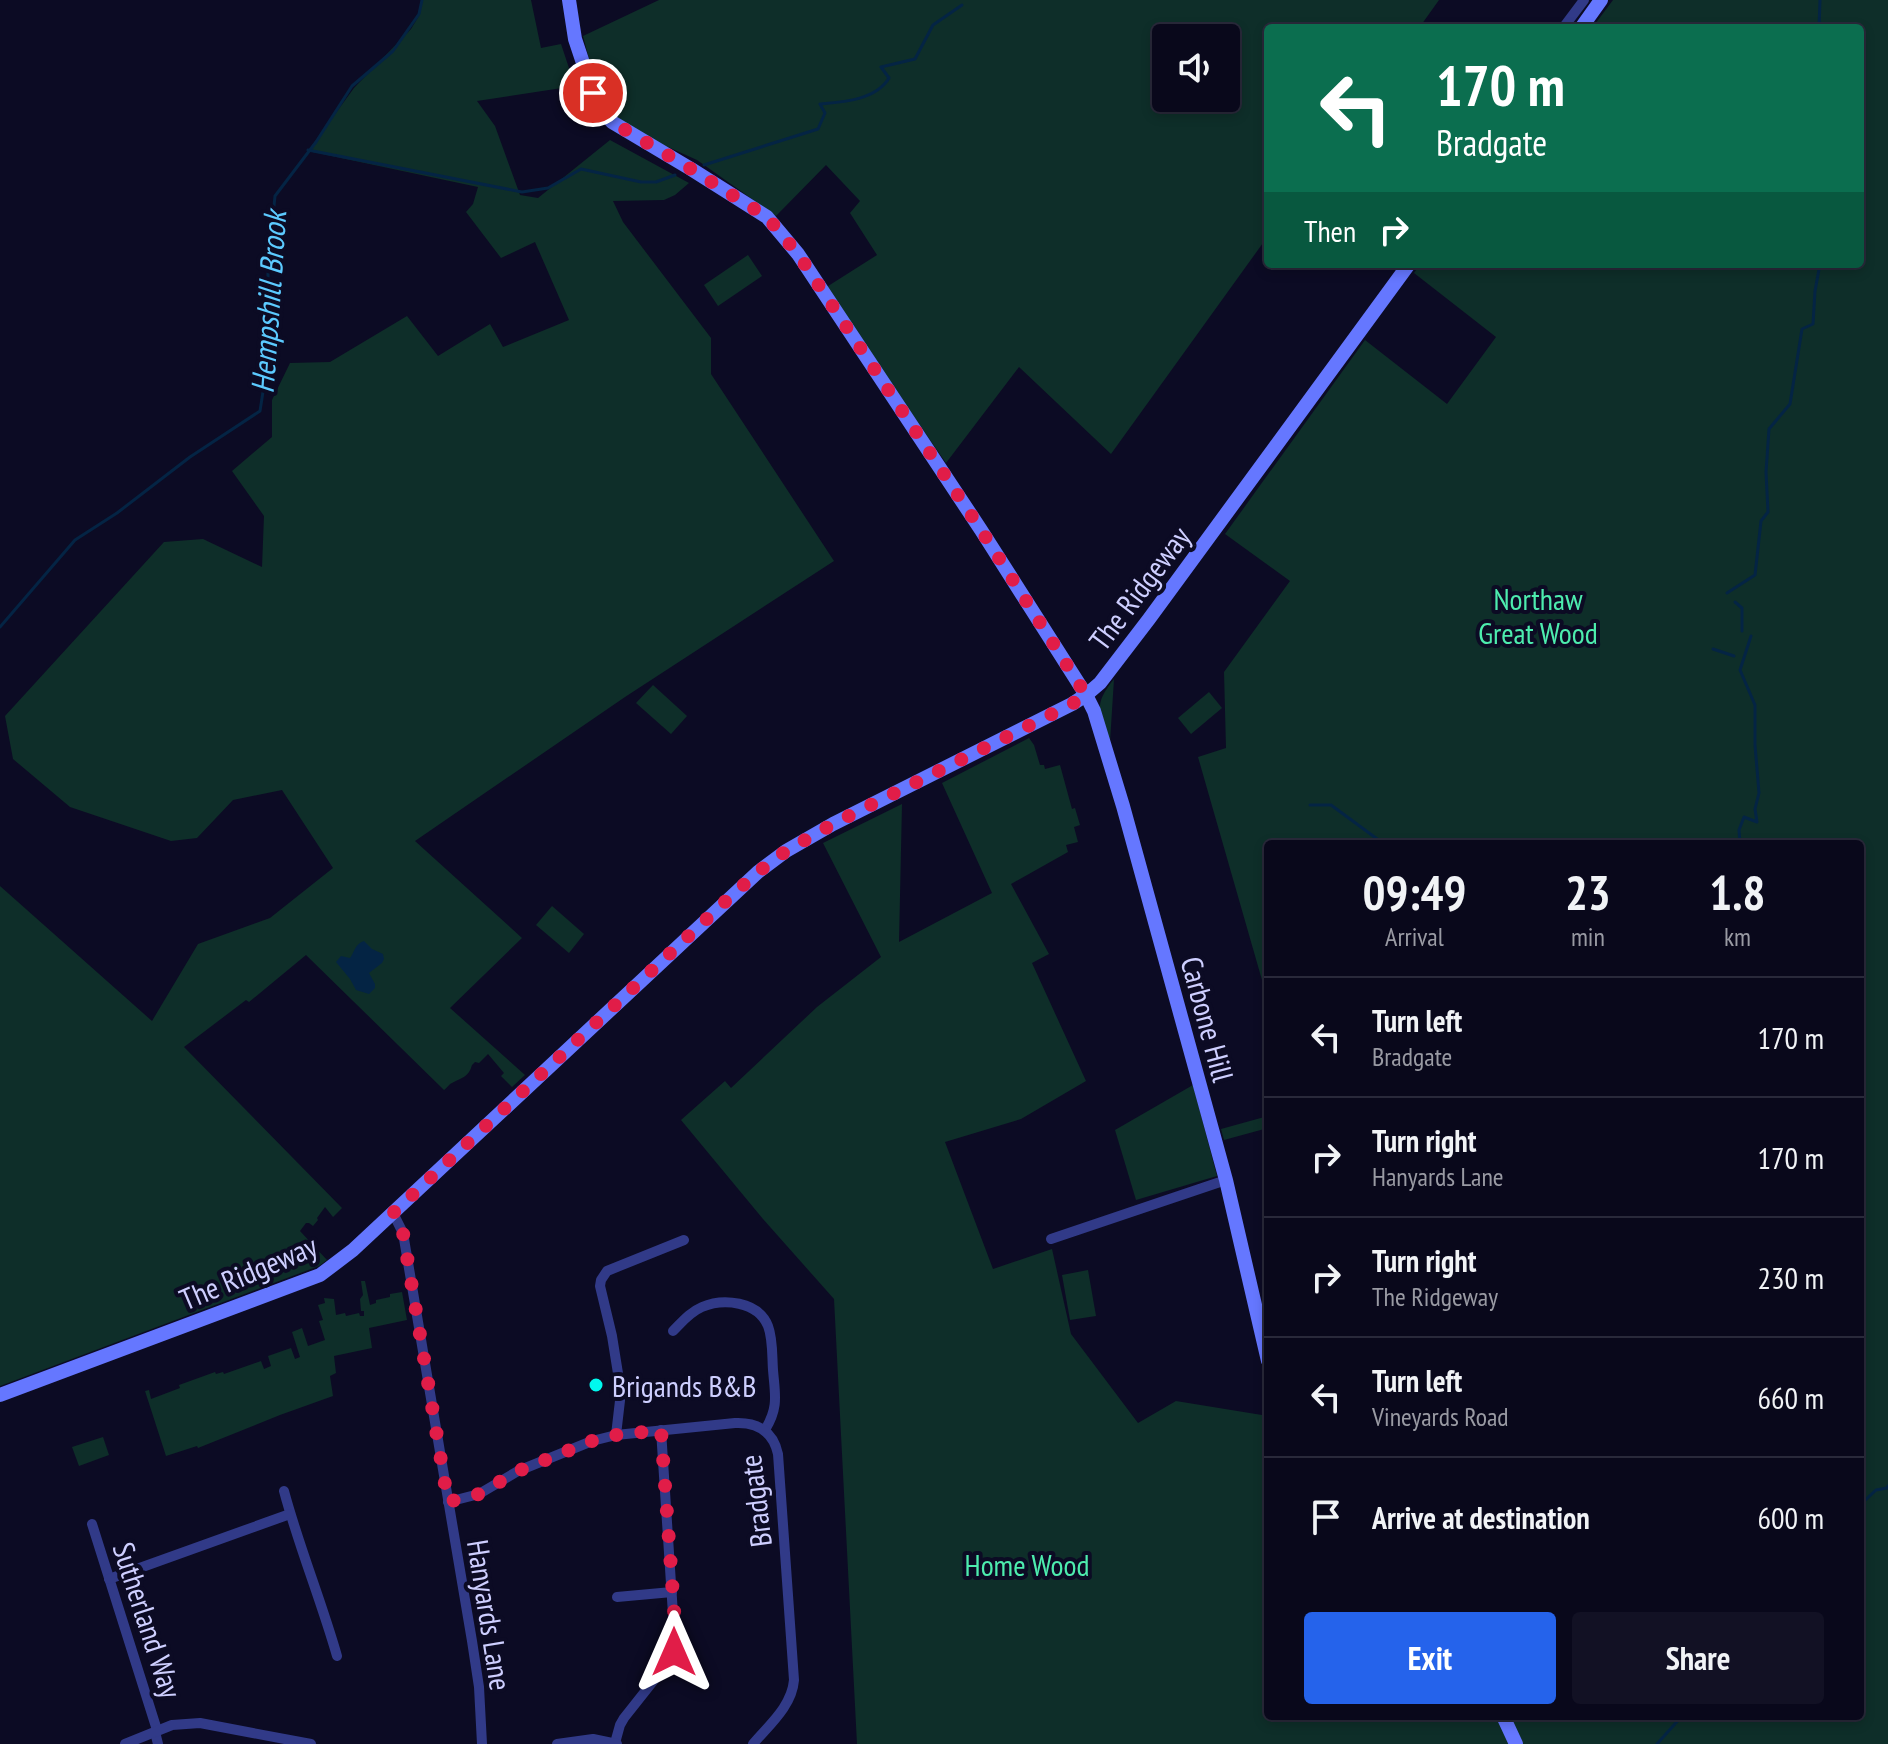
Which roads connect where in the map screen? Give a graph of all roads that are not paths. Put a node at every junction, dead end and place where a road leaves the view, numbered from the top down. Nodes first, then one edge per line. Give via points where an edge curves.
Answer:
1 (569, 0) edge
2 (1584, 0) edge
3 (1601, 0) edge
4 (1566, 24) edge
5 (1584, 24) edge
6 (1406, 268) edge
7 (1086, 695) junction
8 (1226, 1180) junction
9 (393, 1213) junction
10 (1051, 1239) dead end
11 (684, 1240) dead end
12 (673, 1331) dead end
13 (1264, 1344) edge
14 (0, 1395) edge
15 (661, 1430) junction
16 (765, 1430) junction
17 (616, 1435) junction
18 (284, 1491) dead end
19 (448, 1502) junction
20 (290, 1514) junction
21 (92, 1524) dead end
22 (109, 1579) junction
23 (672, 1592) junction
24 (617, 1597) dead end
25 (337, 1656) dead end
26 (1505, 1720) edge
27 (156, 1731) junction
28 (125, 1744) edge
29 (158, 1744) edge
30 (311, 1744) edge
31 (482, 1744) edge
32 (557, 1744) edge
33 (616, 1744) edge
34 (753, 1744) edge
35 (1516, 1744) edge

1 - 7 street, Carbone Hill via 575,39 599,107 612,122 767,217 798,254
2 - 4 street
3 - 5 street
6 - 7 street, The Ridgeway via 1149,619
7 - 8 street, Carbone Hill via 1123,806
7 - 9 street, The Ridgeway via 776,858
8 - 10 street
8 - 13 street, Carbone Hill
9 - 14 street, The Ridgeway via 320,1275
9 - 19 street, Hanyards Lane via 403,1233
11 - 17 street via 607,1271 601,1280 621,1392
12 - 16 street via 690,1314 711,1304 730,1302 758,1313 768,1328 775,1408
15 - 16 street, Bradgate via 745,1422
15 - 17 street, Bradgate
15 - 23 street
16 - 34 street, Bradgate via 778,1454 794,1680 788,1701
17 - 19 street, Bradgate via 574,1447 487,1491
18 - 20 street
19 - 31 street, Hanyards Lane via 479,1687
20 - 22 street
20 - 25 street
21 - 22 street, Sutherland Way
22 - 27 street, Sutherland Way
23 - 24 street
23 - 33 street via 674,1652 624,1718
26 - 35 street
27 - 28 street
27 - 29 street, Sutherland Way
27 - 30 street via 200,1723
32 - 33 street via 593,1739

